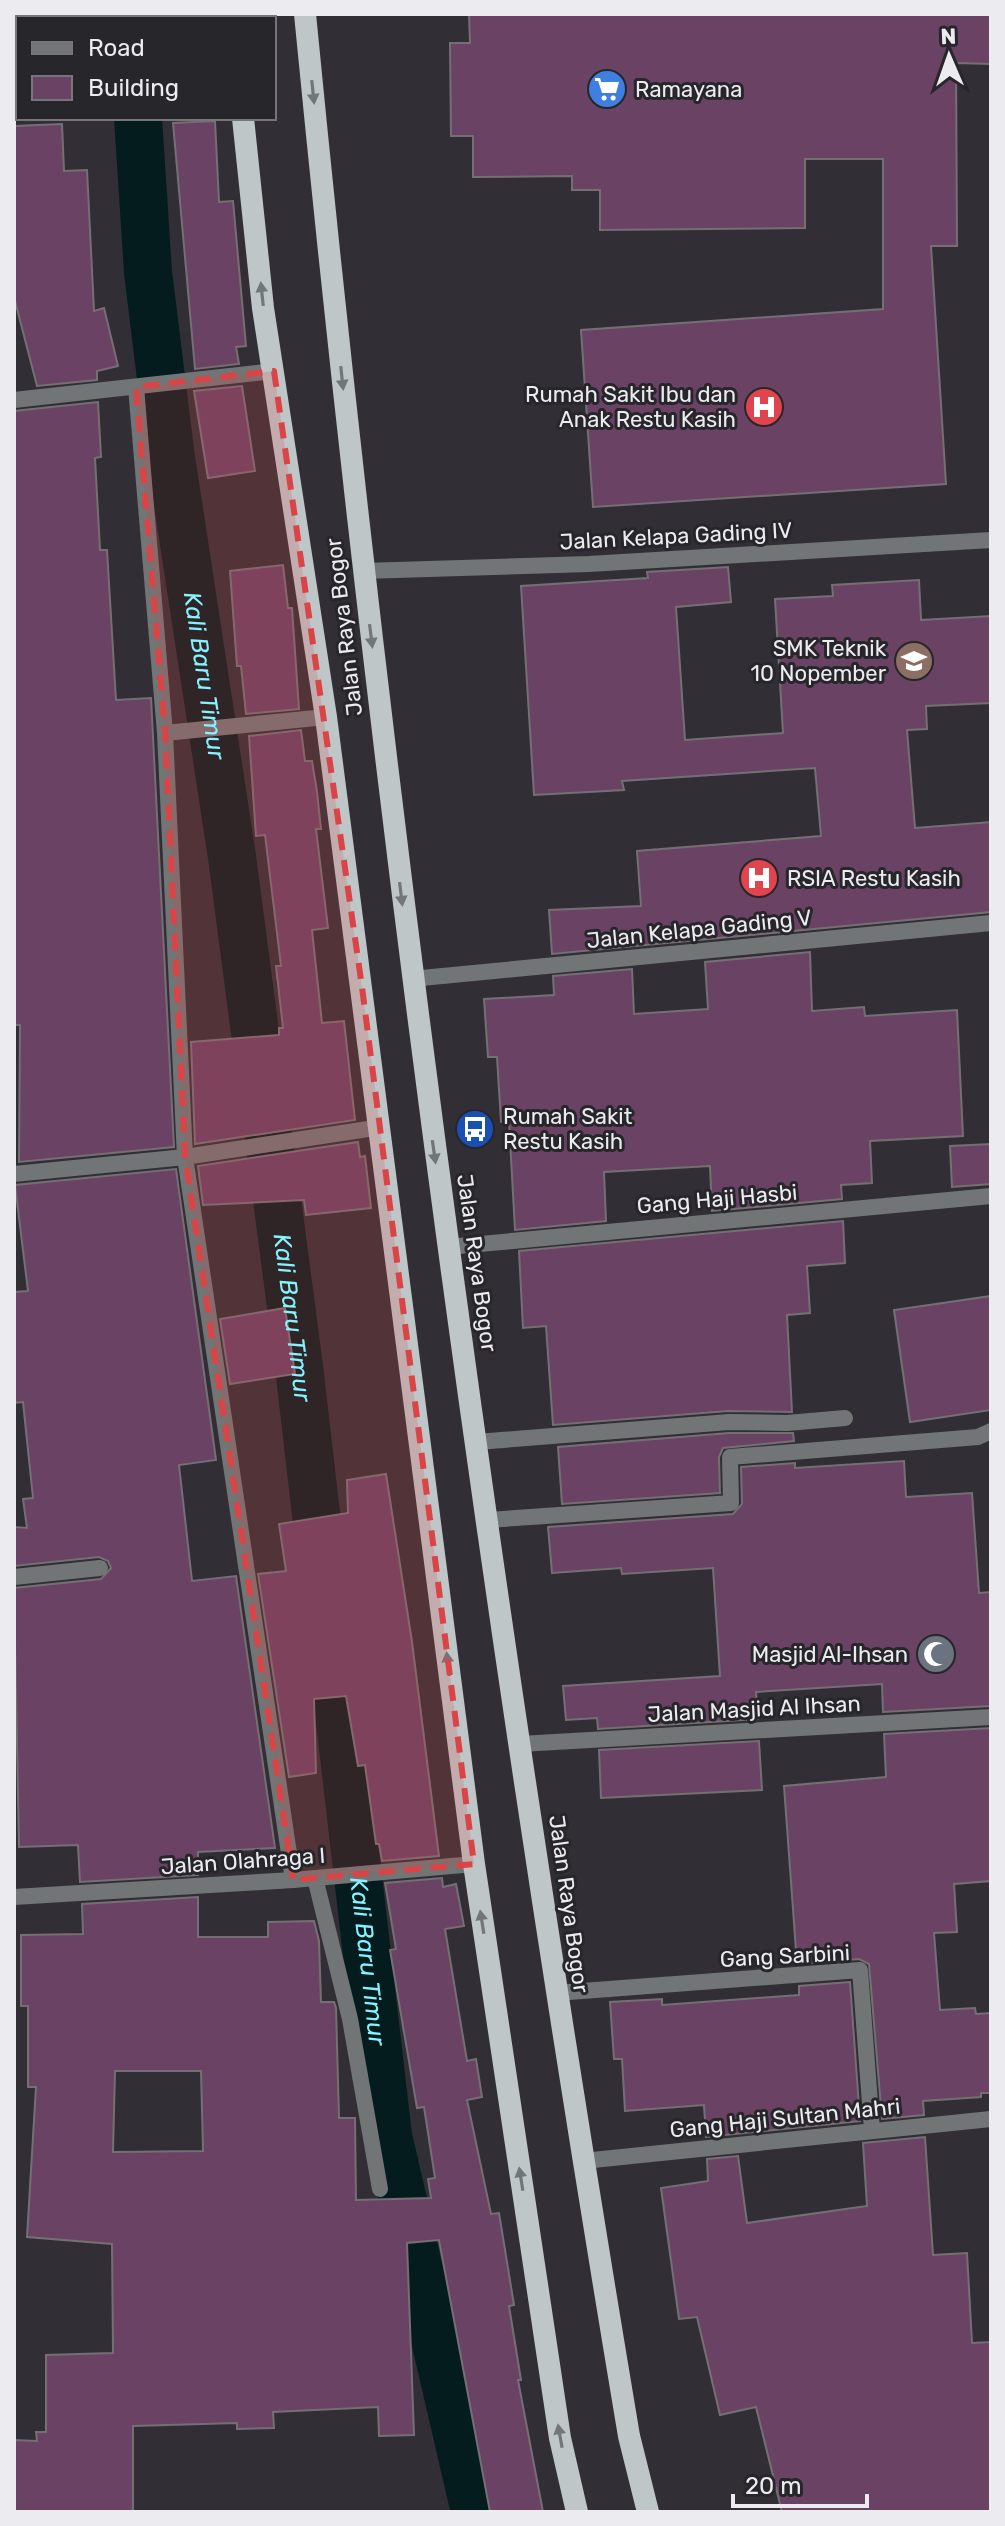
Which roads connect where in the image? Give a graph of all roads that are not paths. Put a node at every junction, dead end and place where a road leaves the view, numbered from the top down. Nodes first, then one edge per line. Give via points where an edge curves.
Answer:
1 (305, 14) edge
2 (243, 120) edge
3 (274, 371) junction
4 (142, 386) junction
5 (14, 400) edge
6 (991, 540) edge
7 (363, 571) junction
8 (326, 717) junction
9 (173, 732) junction
10 (991, 923) edge
11 (411, 979) junction
12 (381, 1127) junction
13 (185, 1157) junction
14 (14, 1174) edge
15 (991, 1196) edge
16 (448, 1247) junction
17 (845, 1418) dead end
18 (991, 1431) edge
19 (477, 1442) junction
20 (488, 1520) junction
21 (100, 1568) dead end
22 (14, 1577) edge
23 (991, 1717) edge
24 (520, 1744) junction
25 (474, 1864) junction
26 (319, 1878) junction
27 (293, 1880) junction
28 (14, 1897) edge
29 (556, 1993) junction
30 (991, 2119) edge
31 (872, 2130) junction
32 (583, 2161) junction
33 (380, 2189) dead end
34 (577, 2512) edge
35 (648, 2512) edge

1 -> 7 highway, Jalan Raya Bogor
3 -> 2 highway, Jalan Raya Bogor
3 - 4 street
3 - 8 highway, Jalan Raya Bogor
4 - 5 street
4 - 9 street
6 - 7 street, Jalan Kelapa Gading IV via 589,564
7 -> 11 highway, Jalan Raya Bogor
8 - 9 street
8 - 12 highway, Jalan Raya Bogor
9 - 13 street
10 - 11 street, Jalan Kelapa Gading V
11 -> 16 highway, Jalan Raya Bogor
12 - 13 street
25 -> 12 highway, Jalan Raya Bogor
13 - 14 street
13 - 27 street
15 - 16 street, Gang Haji Hasbi
16 - 19 highway, Jalan Raya Bogor
17 - 19 street
18 - 20 street via 978,1437 730,1457 731,1503
19 - 20 highway, Jalan Raya Bogor
20 - 24 highway, Jalan Raya Bogor
21 - 22 street
23 - 24 street, Jalan Masjid Al Ihsan
24 - 29 highway, Jalan Raya Bogor
25 - 26 street, Jalan Olahraga I
34 -> 25 highway, Jalan Raya Bogor via 560,2438
26 - 27 street, Jalan Olahraga I
26 - 33 street
27 - 28 street, Jalan Olahraga I
29 - 31 street, Gang Sarbini via 860,1970
29 - 32 highway, Jalan Raya Bogor
30 - 31 street, Gang Haji Sultan Mahri
31 - 32 street, Gang Haji Sultan Mahri
32 - 35 highway, Jalan Raya Bogor via 629,2436

